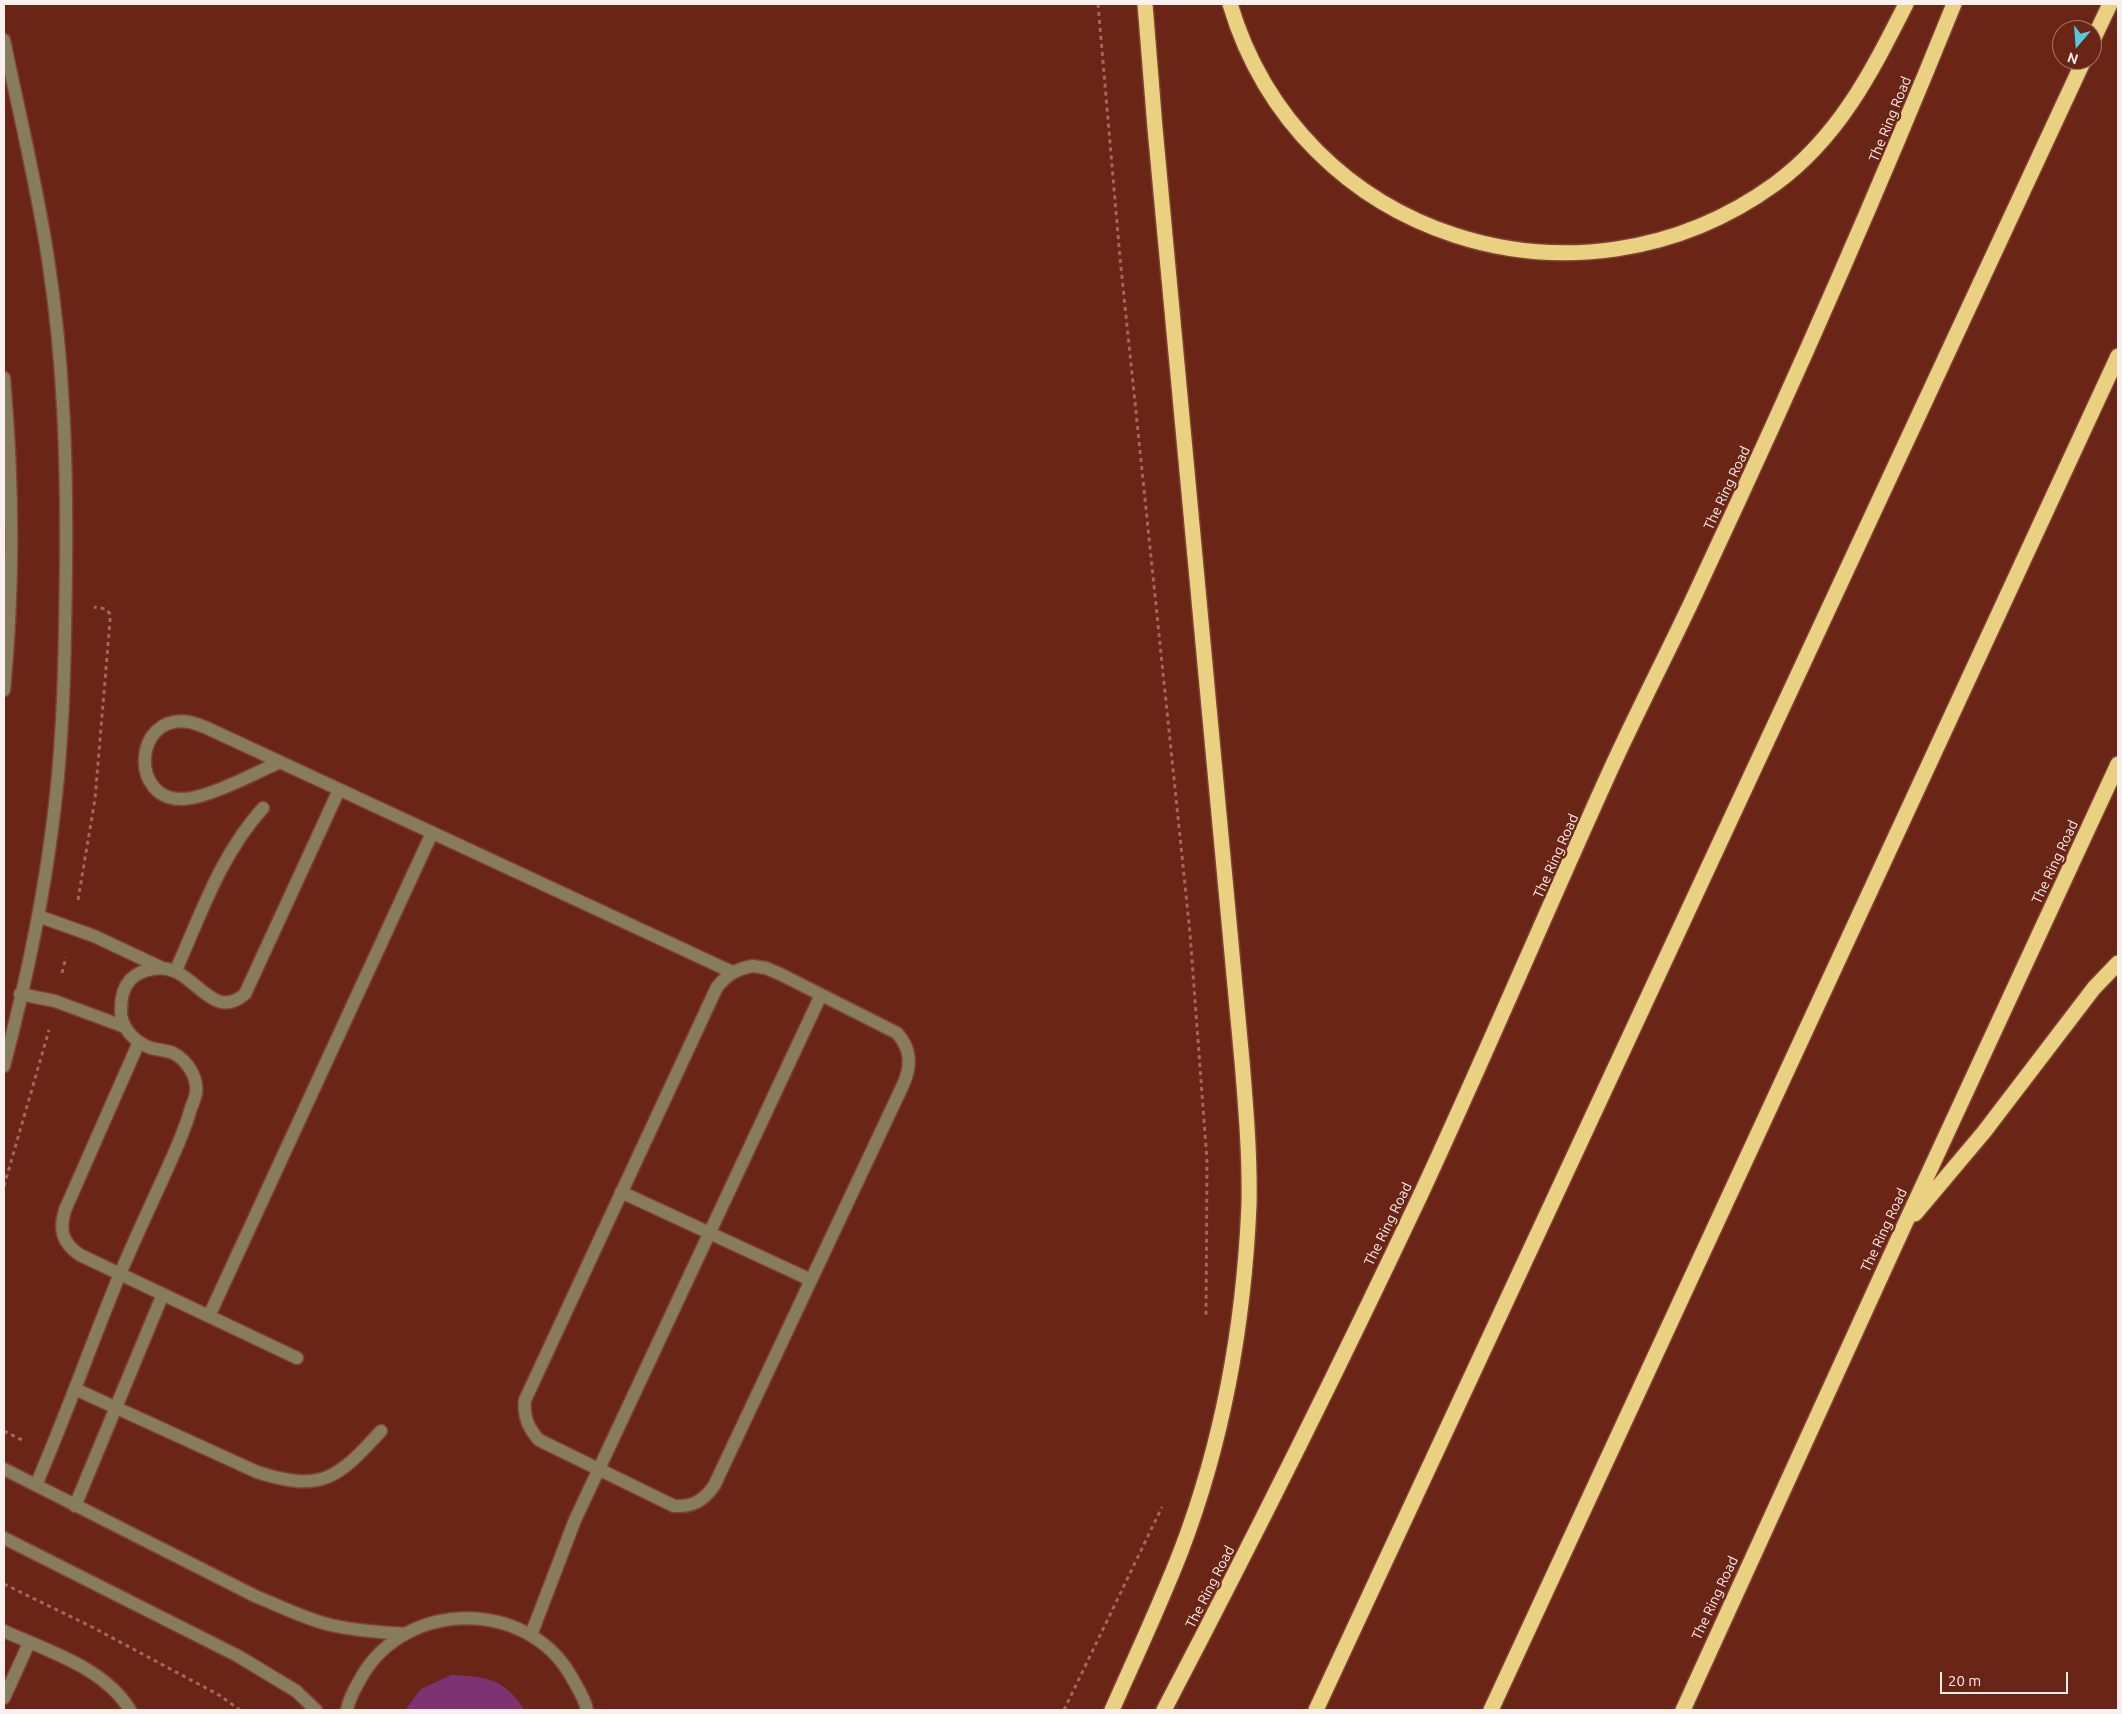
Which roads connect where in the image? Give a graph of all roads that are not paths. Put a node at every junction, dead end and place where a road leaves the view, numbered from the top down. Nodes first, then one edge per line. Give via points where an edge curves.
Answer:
1 (1145, 4) edge
2 (1230, 4) edge
3 (1906, 4) edge
4 (1954, 4) edge
5 (2110, 4) edge
6 (2102, 21) edge
7 (4, 40) edge
8 (2079, 70) edge
9 (2118, 356) edge
10 (4, 378) edge
11 (4, 690) edge
12 (280, 762) junction
13 (2118, 764) edge
14 (339, 790) junction
15 (263, 808) dead end
16 (432, 833) junction
17 (38, 916) junction
18 (2118, 963) edge
19 (160, 967) junction
20 (176, 970) junction
21 (732, 972) junction
22 (20, 994) junction
23 (821, 994) junction
24 (125, 1027) junction
25 (139, 1042) junction
26 (4, 1066) edge
27 (621, 1192) junction
28 (1904, 1226) junction
29 (709, 1234) junction
30 (120, 1274) junction
31 (811, 1280) junction
32 (163, 1294) junction
33 (209, 1316) junction
34 (297, 1358) dead end
35 (75, 1389) junction
36 (116, 1407) junction
37 (381, 1431) dead end
38 (4, 1469) edge
39 (598, 1470) junction
40 (36, 1486) junction
41 (75, 1506) junction
42 (4, 1538) edge
43 (4, 1631) edge
44 (405, 1634) junction
45 (531, 1635) junction
46 (28, 1643) junction
47 (4, 1698) edge
48 (130, 1710) edge
49 (316, 1710) edge
50 (347, 1710) edge
51 (587, 1710) edge
52 (1112, 1710) edge
53 (1164, 1710) edge
54 (1316, 1710) edge
55 (1491, 1710) edge
56 (1683, 1710) edge

1 - 52 highway via 1242,1061 1249,1203 1236,1345 1204,1483 1181,1550
2 - 3 highway via 1246,48 1267,88 1300,131 1351,180 1395,210 1436,229 1479,243 1523,252 1567,254 1613,251 1656,242 1698,228 1739,208 1776,183 1810,154 1840,121 1865,84
4 - 53 highway, The Ring Road via 1883,179 1791,387 1610,771 1424,1187 1319,1406
5 - 6 highway
7 - 17 street via 30,154 48,261 60,369 66,477 63,699 54,821
8 - 54 highway
9 - 55 highway
10 - 11 street via 10,501 10,588
12 - 12 street via 208,728 189,722 175,722 151,738 145,750 144,764 156,789 183,799 214,790
12 - 14 street
13 - 28 highway, The Ring Road
14 - 16 street
14 - 20 street via 245,994 230,1002 213,1000
15 - 20 street via 228,854
16 - 21 street
16 - 33 street
17 - 19 street via 94,936
17 - 22 street
18 - 28 highway via 2094,988 1984,1132
19 - 20 street
19 - 24 street via 144,971 130,980 122,995 121,1012
21 - 23 street via 753,966 766,968
21 - 27 street via 717,987
22 - 24 street via 62,1003
22 - 26 street
23 - 29 street
23 - 31 street via 896,1033 904,1041 910,1063 903,1085
24 - 25 street
25 - 30 street via 61,1222 61,1232 71,1249
25 - 30 street via 172,1052 183,1060 196,1081 196,1093 182,1136
27 - 29 street
27 - 39 street via 525,1400 524,1410 527,1422 539,1440
28 - 56 highway, The Ring Road
29 - 31 street
29 - 39 street
30 - 32 street
30 - 35 street
31 - 39 street via 707,1496 687,1507 674,1506
32 - 33 street
32 - 36 street
33 - 34 street
35 - 36 street
35 - 40 street
36 - 37 street via 257,1472 302,1482 322,1479 347,1467
36 - 41 street
38 - 40 street
39 - 45 street
40 - 41 street
41 - 44 street via 295,1613 339,1627
42 - 49 street via 238,1656 296,1691
43 - 46 street
44 - 45 street via 435,1621 468,1617 500,1622
44 - 50 street via 371,1661 349,1700
45 - 51 street via 564,1664
46 - 47 street
46 - 48 street via 101,1678

